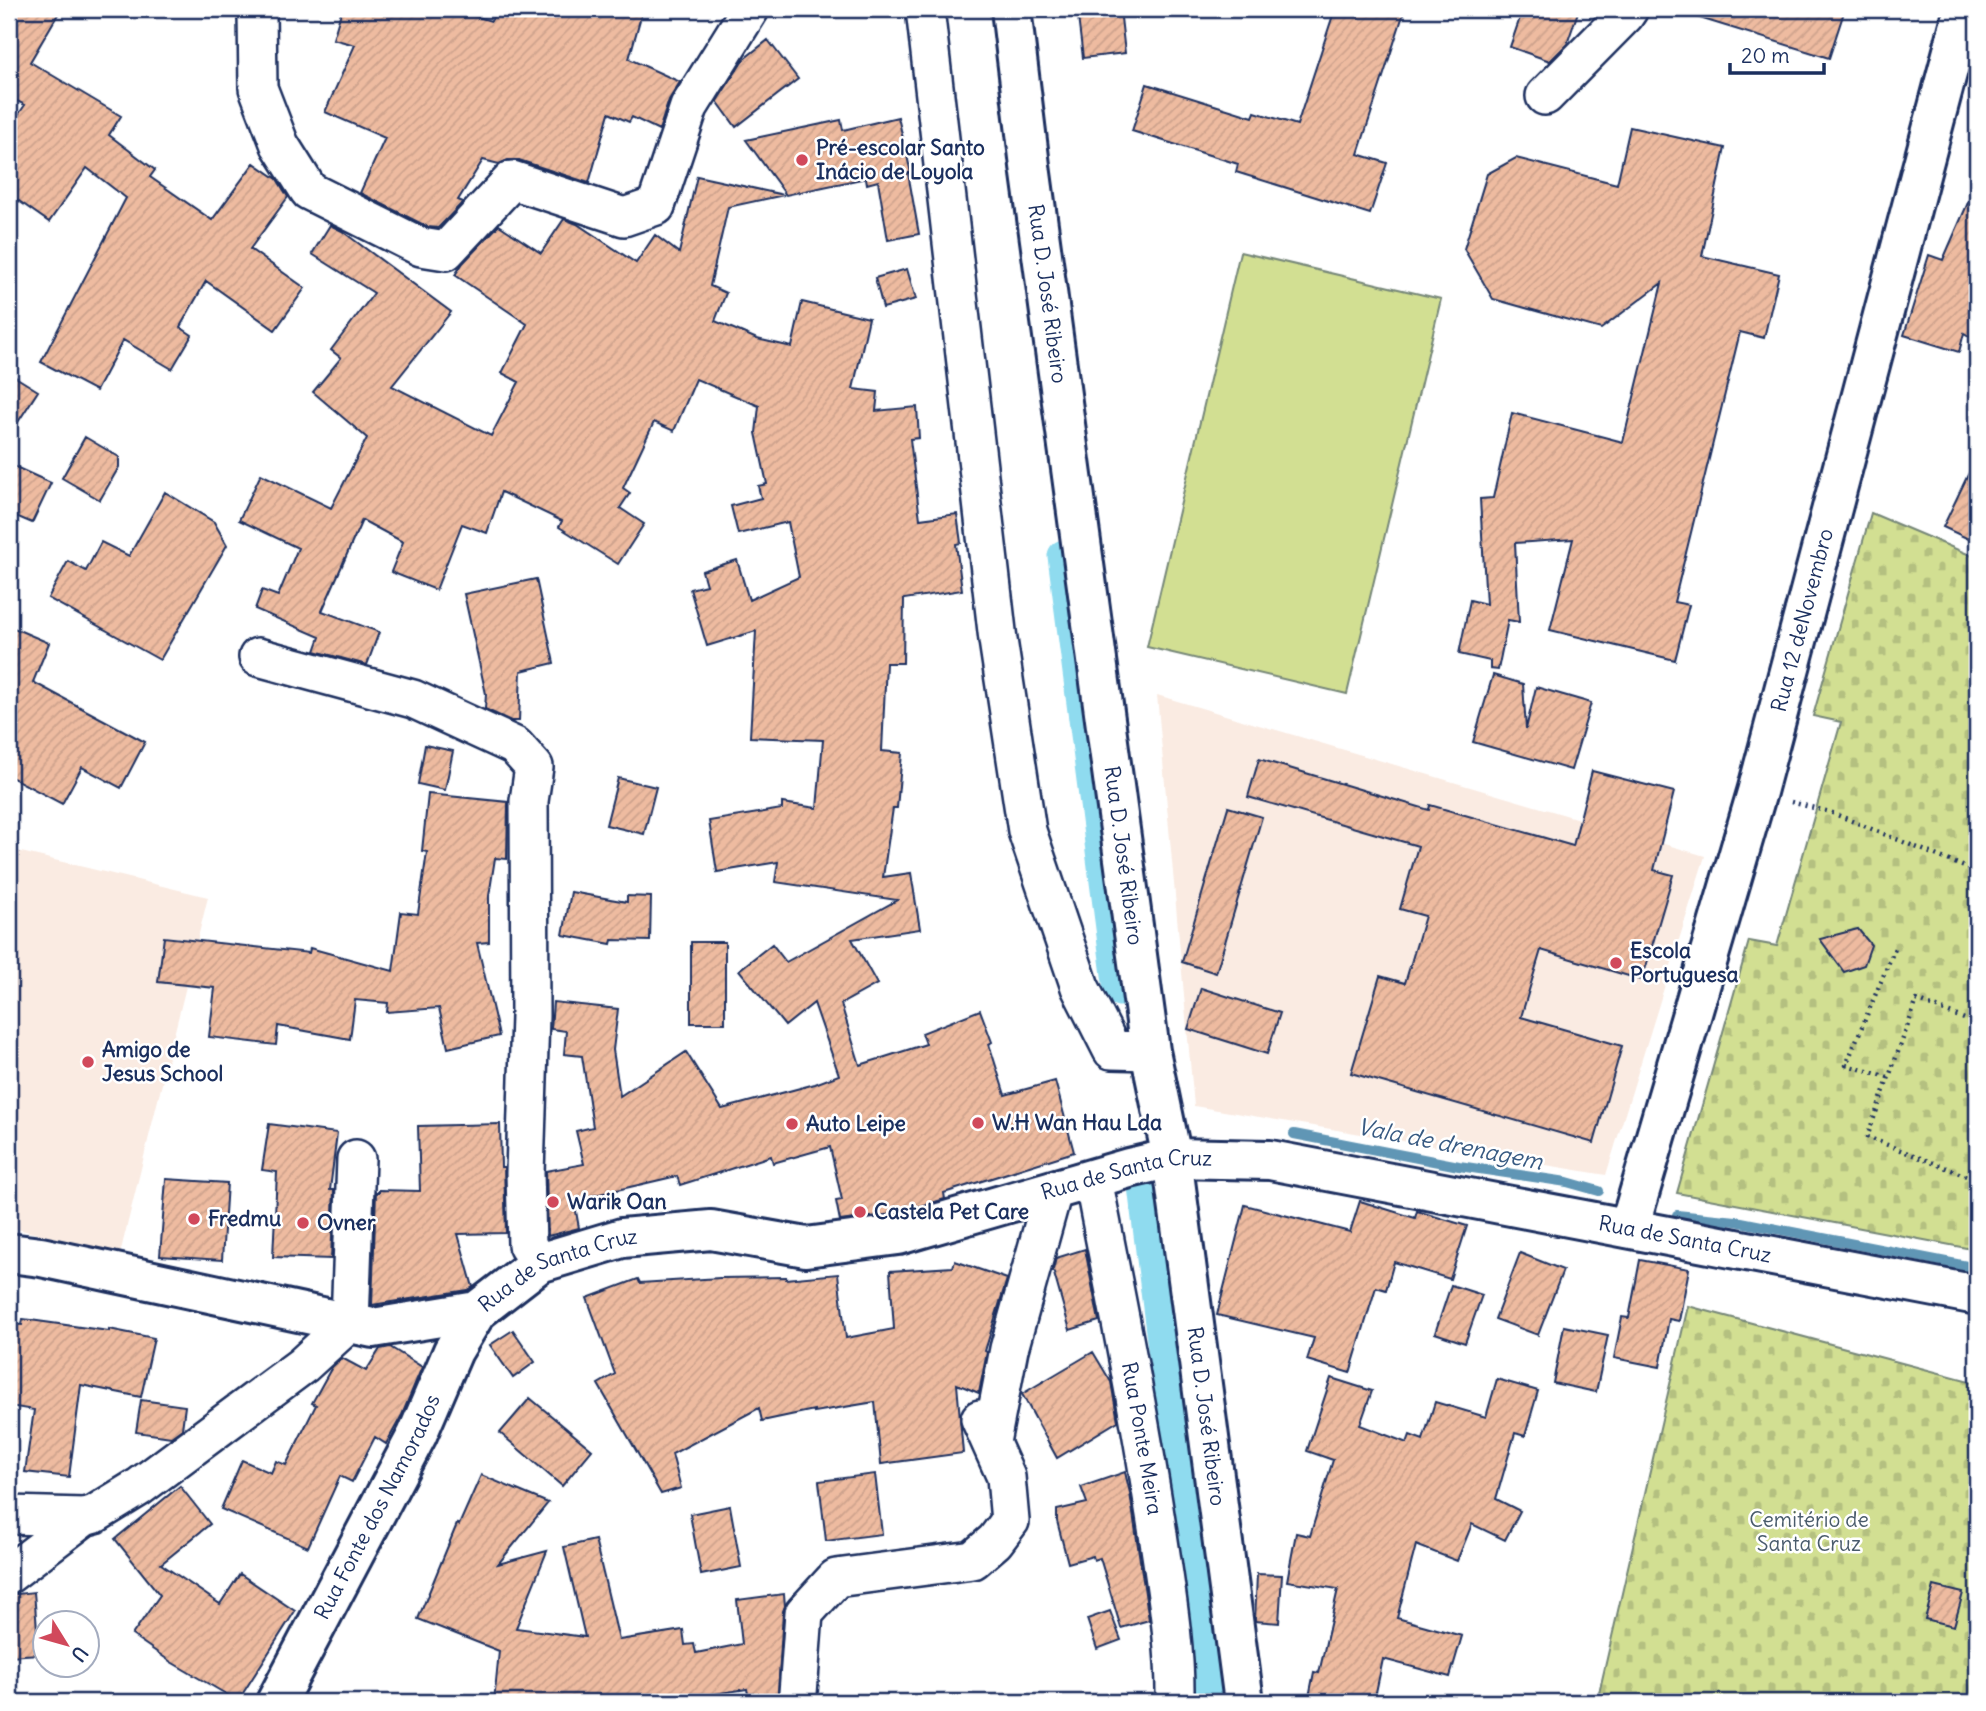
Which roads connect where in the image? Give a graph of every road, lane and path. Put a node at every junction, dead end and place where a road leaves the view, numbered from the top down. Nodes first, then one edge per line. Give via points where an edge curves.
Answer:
1 (750, 9) edge
2 (925, 9) edge
3 (1011, 9) edge
4 (1629, 9) edge
5 (1964, 9) edge
6 (257, 12) dead end
7 (1545, 96) dead end
8 (258, 657) dead end
9 (1757, 792) junction
10 (1977, 872) edge
11 (1895, 948) dead end
12 (1977, 1024) edge
13 (1150, 1051) junction
14 (1889, 1077) junction
15 (1172, 1158) junction
16 (356, 1159) dead end
17 (1093, 1179) junction
18 (1977, 1180) edge
19 (1053, 1191) junction
20 (1629, 1227) junction
21 (9, 1253) edge
22 (539, 1262) junction
23 (1977, 1295) edge
24 (477, 1311) junction
25 (350, 1322) junction
26 (9, 1515) edge
27 (84, 1517) junction
28 (9, 1574) edge
29 (798, 1692) dead end
30 (276, 1702) edge
31 (1175, 1702) edge
32 (1244, 1702) edge

1 - 6 street via 689,107 656,206 624,217 512,180 446,251 421,247 309,191 280,145 258,88
2 - 13 street via 998,640 1027,831 1080,987 1112,1050
3 - 13 street, Rua D. José Ribeiro
4 - 7 street
5 - 9 street, Rua 12 deNovembro
8 - 22 street via 413,699 515,746 534,767 529,802 525,1173 527,1245
9 - 10 path via 1830,812
9 - 20 street, Rua 12 deNovembro
11 - 14 path via 1846,1065
12 - 14 path via 1917,1000
13 - 15 street, Rua D. José Ribeiro
14 - 18 path via 1867,1137
15 - 17 street, Rua de Santa Cruz
15 - 20 street, Rua de Santa Cruz via 1270,1160
15 - 32 street, Rua D. José Ribeiro
16 - 25 street
17 - 19 street, Rua de Santa Cruz
17 - 31 street, Rua Ponte Meira via 1146,1454 1165,1586
19 - 22 street, Rua de Santa Cruz via 898,1235 806,1247 711,1230 622,1238
19 - 29 street via 985,1430 1006,1477 1010,1521 973,1560 836,1578 804,1613
20 - 23 street, Rua de Santa Cruz
21 - 25 street, Rua de Santa Cruz
22 - 24 street, Rua de Santa Cruz
24 - 25 street, Rua de Santa Cruz via 373,1328
24 - 30 street, Rua Fonte dos Namorados
25 - 27 street via 303,1365 139,1487
26 - 27 street
27 - 28 street

